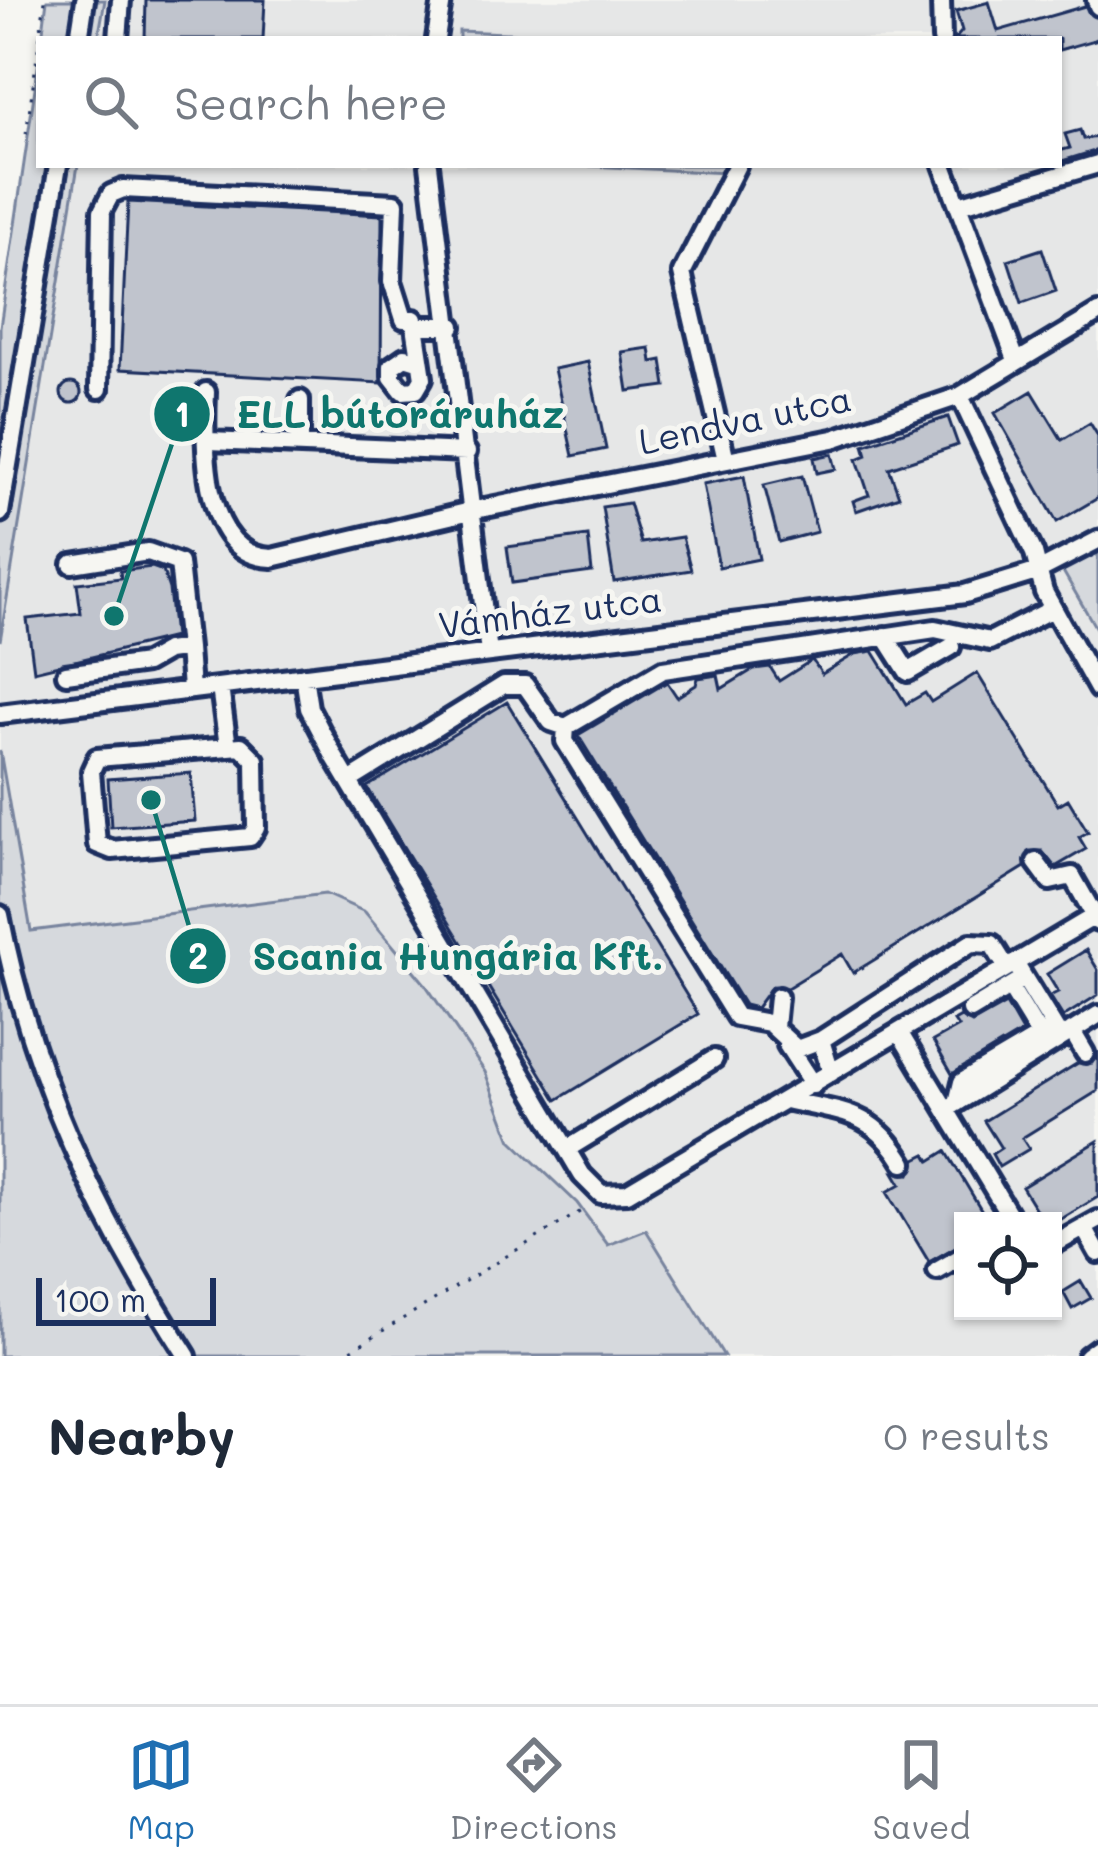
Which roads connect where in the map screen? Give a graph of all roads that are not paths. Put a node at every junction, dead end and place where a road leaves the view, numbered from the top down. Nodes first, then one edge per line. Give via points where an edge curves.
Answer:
1 (86, 0) edge
2 (121, 0) edge
3 (442, 0) edge
4 (941, 0) edge
5 (80, 36) edge
6 (118, 36) edge
7 (436, 36) edge
8 (942, 36) edge
9 (1098, 164) edge
10 (58, 168) edge
11 (430, 168) edge
12 (734, 168) edge
13 (944, 168) edge
14 (959, 205) junction
15 (1098, 314) edge
16 (402, 321) junction
17 (452, 326) junction
18 (1016, 360) junction
19 (418, 362) dead end
20 (99, 389) dead end
21 (206, 392) dead end
22 (960, 396) junction
23 (300, 400) dead end
24 (209, 441) dead end
25 (300, 445) junction
26 (467, 452) junction
27 (726, 460) junction
28 (475, 511) junction
29 (0, 513) edge
30 (1098, 540) edge
31 (72, 564) dead end
32 (1036, 572) junction
33 (1052, 609) junction
34 (885, 637) junction
35 (951, 647) dead end
36 (188, 648) junction
37 (489, 652) junction
38 (66, 674) dead end
39 (304, 676) junction
40 (220, 687) junction
41 (1098, 689) edge
42 (191, 690) junction
43 (0, 714) edge
44 (566, 727) junction
45 (228, 747) junction
46 (349, 781) junction
47 (1036, 862) dead end
48 (0, 915) edge
49 (1097, 917) edge
50 (1014, 974) junction
51 (778, 998) dead end
52 (971, 1010) dead end
53 (1098, 1016) edge
54 (775, 1027) junction
55 (899, 1032) junction
56 (1058, 1033) junction
57 (821, 1040) junction
58 (786, 1043) junction
59 (1085, 1053) dead end
60 (714, 1059) dead end
61 (831, 1073) junction
62 (813, 1085) junction
63 (786, 1100) junction
64 (952, 1106) junction
65 (985, 1130) dead end
66 (965, 1141) junction
67 (569, 1148) junction
68 (904, 1163) dead end
69 (994, 1189) junction
70 (976, 1198) dead end
71 (1008, 1212) edge
72 (1091, 1224) edge
73 (1062, 1240) edge
74 (1098, 1253) edge
75 (954, 1261) edge
76 (937, 1271) dead end
77 (1098, 1348) edge
78 (187, 1356) edge
79 (1087, 1356) edge

1 - 5 street
2 - 6 street
3 - 7 street
4 - 8 street
9 - 14 street
10 - 29 street
11 - 17 street
12 - 27 street via 682,273
13 - 14 street
14 - 18 street
15 - 18 street, Lendva utca
16 - 17 street
16 - 19 street
16 - 20 street via 392,281 395,203 123,189 102,211
17 - 26 street
18 - 22 street, Lendva utca
21 - 28 street, Lendva utca via 203,459 211,492 233,536 260,557
22 - 27 street, Lendva utca via 833,439
22 - 32 street via 1018,515
23 - 25 street
24 - 25 street
25 - 26 street
26 - 28 street
27 - 28 street, Lendva utca
28 - 37 street
30 - 32 street, Vámház utca
31 - 36 street via 148,552 179,562
32 - 33 street
32 - 37 street, Vámház utca via 965,594
33 - 34 street via 989,641 946,629
33 - 41 street
34 - 35 street via 908,672
34 - 44 street via 656,672
36 - 38 street
36 - 42 street
37 - 39 street, Vámház utca
39 - 40 street, Vámház utca
39 - 46 street via 309,708
40 - 42 street, Vámház utca
40 - 45 street
42 - 43 street, Vámház utca
44 - 46 street via 551,722 531,690 510,682
44 - 54 street via 565,741 736,1017
45 - 45 street via 246,748 255,760 250,837 112,850 97,844 97,758
46 - 67 street
47 - 49 street via 1054,883 1072,876
48 - 78 street via 24,1019 69,1147
49 - 50 street
50 - 52 street
50 - 55 street
50 - 56 street
50 - 57 street via 992,944 975,941
51 - 54 street
53 - 56 street
54 - 58 street
55 - 61 street
55 - 64 street
56 - 59 street
56 - 64 street
56 - 64 street via 962,1082
57 - 58 street via 797,1049
57 - 61 street
58 - 62 street
60 - 67 street
61 - 62 street
62 - 63 street
63 - 67 street via 614,1197 588,1185
63 - 68 street via 870,1121
64 - 66 street
65 - 66 street
66 - 69 street
69 - 70 street
69 - 71 street
72 - 73 street
72 - 74 street
75 - 76 street
77 - 79 street

